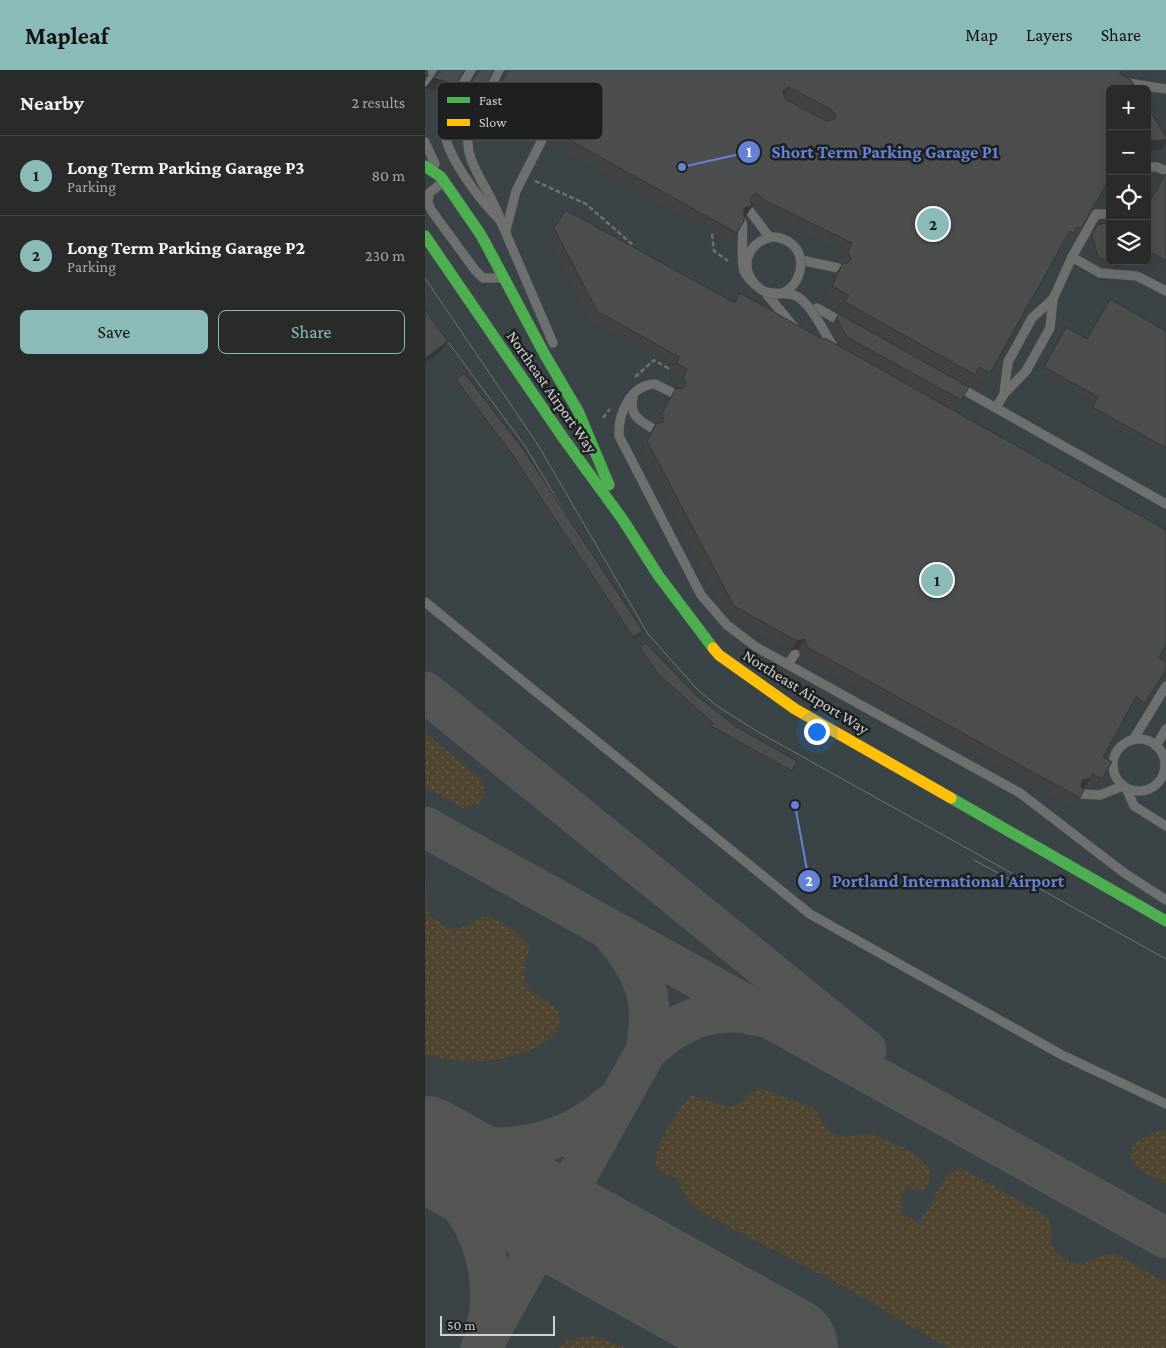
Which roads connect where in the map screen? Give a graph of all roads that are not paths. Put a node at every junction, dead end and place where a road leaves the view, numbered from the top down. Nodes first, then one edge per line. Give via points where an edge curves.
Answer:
1 (432, 70) edge
2 (471, 70) edge
3 (499, 70) edge
4 (425, 82) edge
5 (464, 82) edge
6 (492, 82) edge
7 (1118, 82) edge
8 (1166, 89) edge
9 (447, 140) edge
10 (467, 140) edge
11 (542, 140) edge
12 (425, 142) edge
13 (425, 166) edge
14 (1151, 167) edge
15 (1166, 171) edge
16 (442, 179) junction
17 (749, 210) edge
18 (1106, 214) edge
19 (501, 222) junction
20 (742, 222) edge
21 (506, 230) junction
22 (425, 236) edge
23 (770, 238) junction
24 (1072, 257) junction
25 (801, 260) junction
26 (838, 268) edge
27 (504, 278) junction
28 (1166, 291) edge
29 (785, 293) junction
30 (1053, 299) junction
31 (817, 308) dead end
32 (851, 327) edge
33 (804, 333) edge
34 (819, 342) edge
35 (835, 350) junction
36 (844, 355) edge
37 (945, 380) edge
38 (1004, 394) junction
39 (996, 408) junction
40 (579, 411) junction
41 (652, 428) edge
42 (1166, 504) edge
43 (623, 520) junction
44 (425, 602) edge
45 (795, 654) edge
46 (788, 664) junction
47 (1166, 686) edge
48 (1164, 733) edge
49 (1133, 740) junction
50 (1156, 746) junction
51 (1165, 760) edge
52 (1124, 787) junction
53 (1081, 794) edge
54 (1166, 826) edge
55 (1166, 900) edge
56 (1166, 921) edge
57 (1166, 1104) edge

1 - 4 lane
2 - 5 lane
3 - 6 lane
7 - 8 lane
9 - 19 lane via 487,208
10 - 19 lane via 469,155 496,204
11 - 21 lane via 516,191
12 - 16 lane
13 - 16 main road
14 - 15 lane
16 - 27 main road via 481,235
16 - 27 lane via 429,193 431,210 483,278
17 - 23 lane, bridge
18 - 24 lane via 1096,214
19 - 21 lane
20 - 25 lane, bridge via 744,270 748,279 762,290 770,294 784,294 799,275
21 - 40 lane
22 - 43 main road, Northeast Airport Way via 564,440
23 - 25 lane, bridge via 789,241
23 - 29 lane, bridge via 756,243 750,250 746,268 749,278 761,290
24 - 28 lane via 1100,273 1137,276
24 - 30 lane
25 - 26 lane
27 - 40 main road
29 - 33 lane, bridge via 798,277 801,257 790,242 777,237 755,244 750,250 746,268 749,276 754,284 768,293 783,316
29 - 35 lane, bridge via 797,296 805,303
30 - 38 lane via 1050,328 1026,371
30 - 38 lane via 1032,318 1008,362
31 - 32 lane
34 - 35 lane
35 - 36 lane
37 - 39 lane
38 - 39 lane
39 - 42 lane
40 - 43 main road
41 - 46 lane via 638,420 631,405 633,395 647,386 661,387 673,393 655,384 639,388 632,394 622,413 619,436 701,595 727,625 756,647
43 - 56 main road, Northeast Airport Way via 663,582 719,655 795,709
44 - 57 lane via 810,914 1062,1055
45 - 46 lane
46 - 55 lane via 1020,793 1123,872
47 - 49 lane
48 - 50 lane
49 - 50 lane via 1145,740
49 - 52 lane via 1125,743 1114,756 1114,773
50 - 51 lane
51 - 52 lane via 1162,777 1157,784 1142,791
52 - 53 lane via 1100,795
52 - 54 lane via 1134,806

